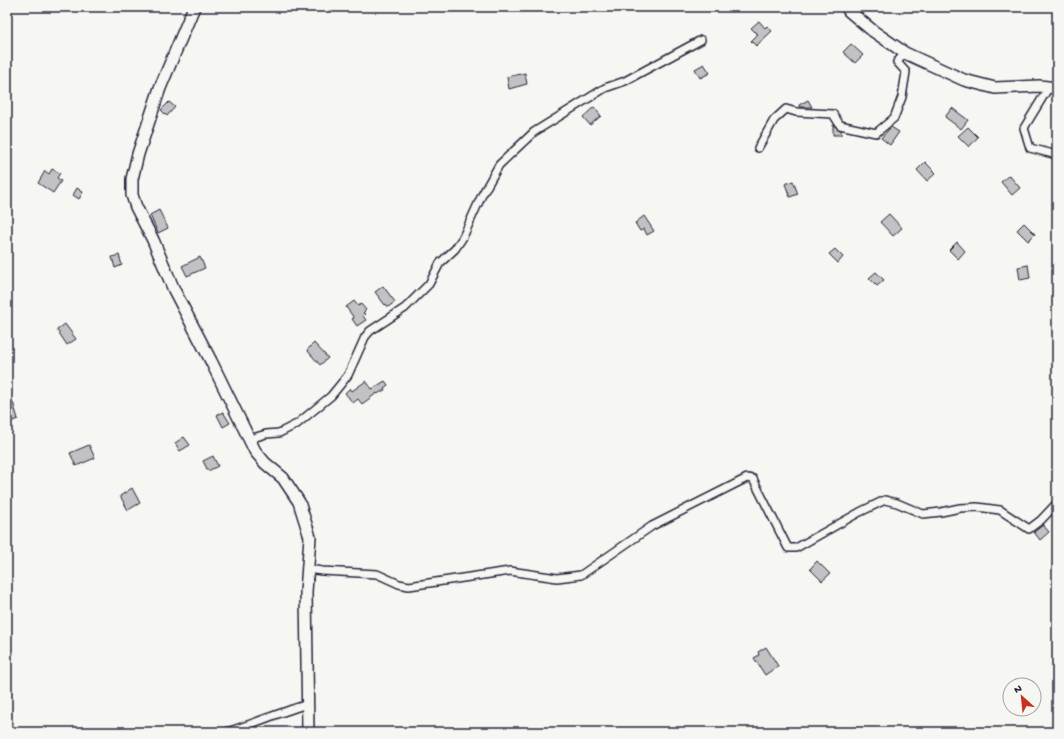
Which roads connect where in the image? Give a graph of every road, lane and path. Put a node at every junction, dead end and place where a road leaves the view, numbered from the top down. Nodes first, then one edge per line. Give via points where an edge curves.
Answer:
1 (194, 7) edge
2 (846, 7) edge
3 (701, 40) dead end
4 (905, 53) junction
5 (1053, 88) edge
6 (758, 148) dead end
7 (1057, 155) edge
8 (250, 442) junction
9 (1057, 503) edge
10 (308, 569) junction
11 (308, 704) junction
12 (226, 732) edge
13 (308, 732) edge

1 - 8 main road via 160,88 138,154 132,179 132,195 174,290
2 - 4 main road via 873,31
3 - 8 street via 625,81 605,88 534,132 499,165 463,237 440,263 429,284 405,308 370,331 348,375 331,396 297,424 279,433 256,437
4 - 5 main road via 964,80 995,88
4 - 6 street via 897,62 906,72 902,97 894,118 876,133 840,125 834,114 796,112 786,108 774,120
5 - 7 street via 1024,128 1030,148
8 - 10 main road via 265,463 283,478 299,502 310,537
9 - 10 street via 1030,529 1000,510 966,507 923,514 885,500 796,548 788,548 753,479 747,478 652,526 581,575 557,578 510,571 409,586 377,574
10 - 11 main road
11 - 12 street
11 - 13 main road

